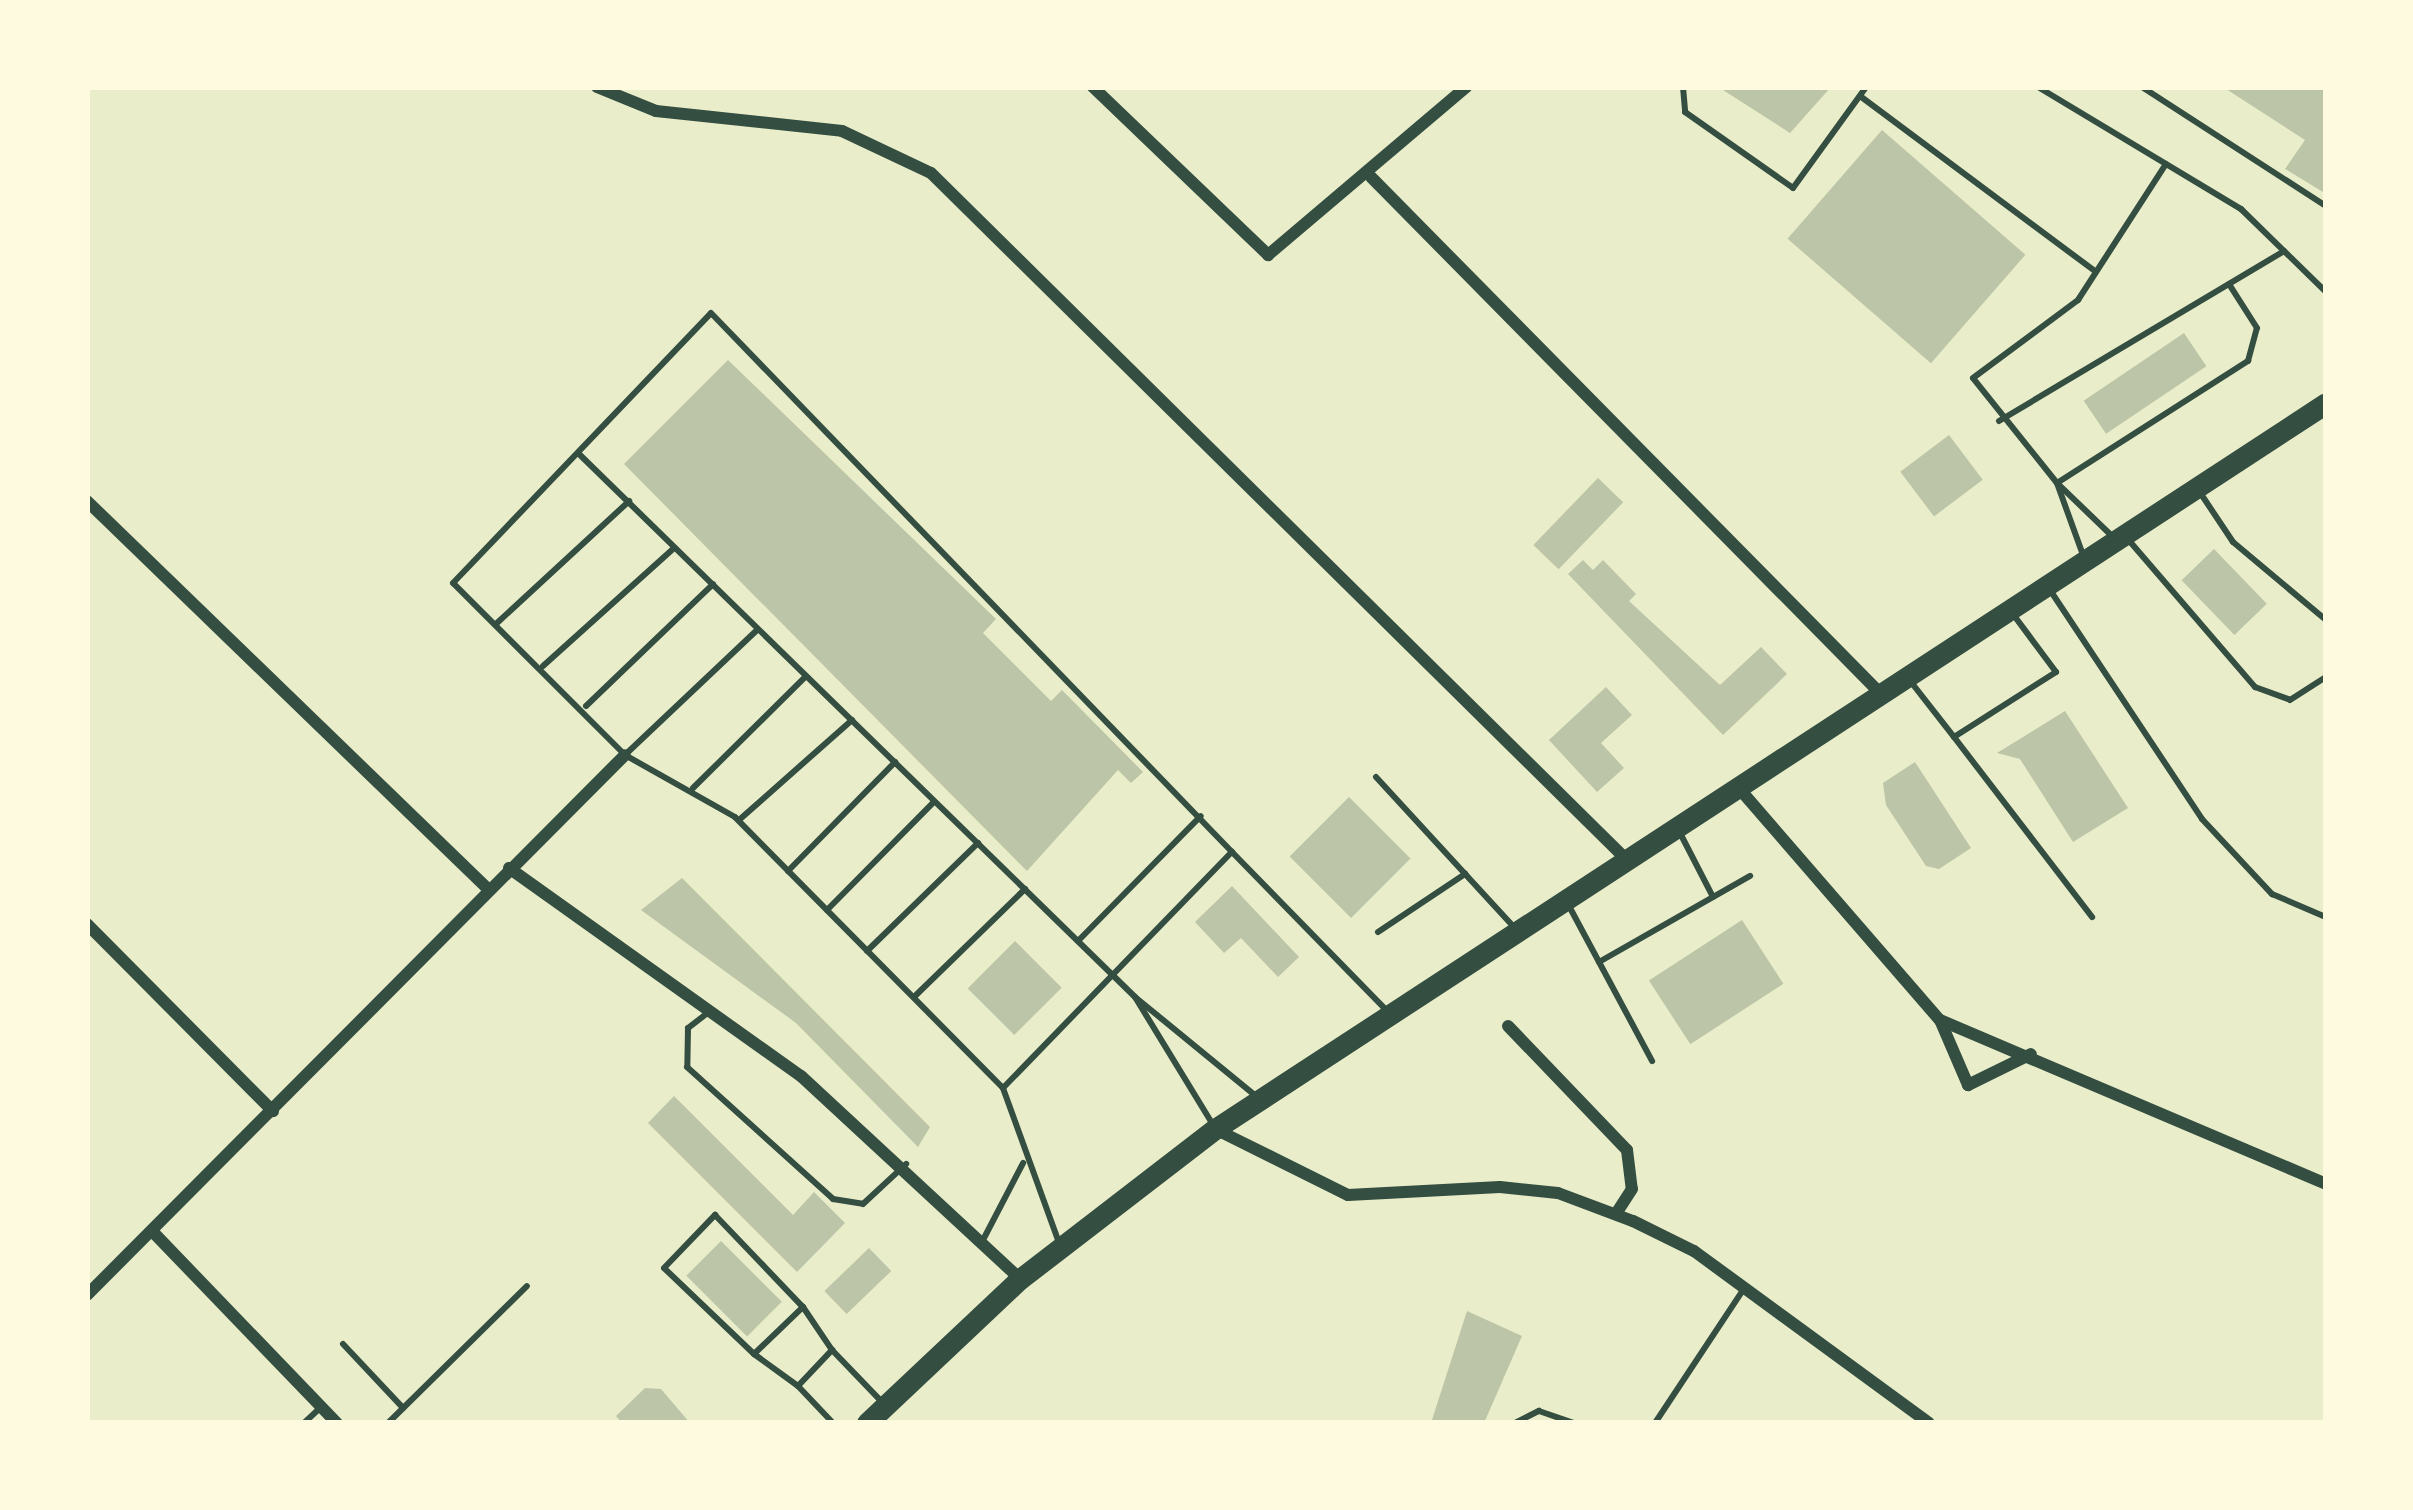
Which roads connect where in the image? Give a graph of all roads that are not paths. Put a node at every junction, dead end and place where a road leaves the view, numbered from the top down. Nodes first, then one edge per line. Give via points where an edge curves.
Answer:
1 (597, 87) edge
2 (1093, 87) edge
3 (1466, 87) edge
4 (1683, 87) edge
5 (1866, 87) edge
6 (2038, 87) edge
7 (2142, 87) edge
8 (1860, 96) junction
9 (2166, 164) junction
10 (1371, 177) junction
11 (2326, 206) edge
12 (2284, 251) junction
13 (2096, 272) junction
14 (2229, 284) junction
15 (2326, 292) edge
16 (2326, 403) edge
17 (1999, 421) junction
18 (578, 452) junction
19 (2057, 483) junction
20 (2197, 488) junction
21 (87, 501) edge
22 (628, 502) junction
23 (2120, 537) junction
24 (675, 547) junction
25 (2085, 560) junction
26 (713, 584) junction
27 (2046, 584) junction
28 (2008, 609) junction
29 (2326, 620) edge
30 (497, 623) junction
31 (758, 629) junction
32 (543, 666) junction
33 (1905, 675) junction
34 (806, 676) junction
35 (2326, 677) edge
36 (1879, 692) junction
37 (586, 706) junction
38 (852, 720) junction
39 (1954, 737) junction
40 (625, 755) junction
41 (895, 762) junction
42 (1376, 777) dead end
43 (1737, 786) junction
44 (693, 788) junction
45 (935, 802) junction
46 (1201, 816) junction
47 (739, 820) junction
48 (1676, 825) junction
49 (978, 843) junction
50 (1232, 852) junction
51 (1625, 858) junction
52 (509, 868) junction
53 (788, 871) junction
54 (1466, 874) junction
55 (1750, 876) dead end
56 (488, 889) junction
57 (1024, 889) junction
58 (1713, 897) junction
59 (1565, 898) junction
60 (827, 910) junction
61 (2326, 916) edge
62 (2092, 917) dead end
63 (87, 924) edge
64 (1517, 929) junction
65 (1378, 932) dead end
66 (1078, 941) junction
67 (867, 950) junction
68 (1599, 962) junction
69 (1113, 975) junction
70 (914, 997) junction
71 (1135, 997) junction
72 (710, 1011) junction
73 (1390, 1013) junction
74 (1940, 1019) junction
75 (1508, 1026) dead end
76 (2032, 1054) junction
77 (1652, 1061) dead end
78 (1003, 1088) junction
79 (1260, 1100) junction
80 (273, 1111) junction
81 (1215, 1129) junction
82 (1023, 1163) junction
83 (906, 1164) junction
84 (2326, 1184) edge
85 (1616, 1214) junction
86 (152, 1232) junction
87 (983, 1240) junction
88 (1062, 1247) junction
89 (1020, 1280) junction
90 (526, 1286) dead end
91 (1745, 1288) junction
92 (87, 1295) edge
93 (803, 1307) junction
94 (343, 1344) dead end
95 (832, 1351) junction
96 (754, 1354) junction
97 (798, 1386) junction
98 (886, 1406) junction
99 (321, 1407) junction
100 (404, 1408) junction
101 (304, 1423) edge
102 (337, 1423) edge
103 (388, 1423) edge
104 (833, 1423) edge
105 (868, 1423) edge
106 (1515, 1423) edge
107 (1574, 1423) edge
108 (1655, 1423) edge
109 (1929, 1423) edge

1 - 51 street via 656,111 842,131 931,173
2 - 10 street via 1268,255
3 - 10 street
4 - 8 lane via 1685,112 1793,188
5 - 8 lane
6 - 9 lane
7 - 11 lane
8 - 13 lane
9 - 12 lane
9 - 13 lane
10 - 36 street
12 - 14 lane
12 - 15 lane
13 - 17 lane via 2078,300 1973,378
14 - 17 lane
14 - 19 lane via 2257,328 2248,361
16 - 20 highway
17 - 19 lane
18 - 22 lane
18 - 30 lane via 453,583
18 - 46 lane via 711,313
19 - 23 lane
19 - 25 lane
20 - 23 highway
20 - 29 lane via 2233,542
21 - 56 street
22 - 24 lane
22 - 30 lane
23 - 25 highway
23 - 35 lane via 2255,687 2290,700
24 - 26 lane
24 - 32 lane
25 - 27 highway
26 - 31 lane
26 - 37 lane
27 - 28 highway
27 - 61 lane via 2203,819 2272,894
28 - 33 highway
28 - 39 lane via 2056,672
30 - 32 lane
31 - 34 lane
31 - 40 lane
32 - 37 lane
33 - 36 highway
33 - 39 lane
34 - 38 lane
34 - 44 lane
36 - 43 highway
37 - 40 lane
38 - 41 lane
38 - 47 lane
39 - 62 lane
40 - 44 lane
40 - 52 street
41 - 45 lane
41 - 53 lane
42 - 54 lane
43 - 48 highway
43 - 74 street
44 - 47 lane
45 - 49 lane
45 - 60 lane
46 - 50 lane
46 - 66 lane
47 - 53 lane
48 - 51 highway
48 - 58 lane
49 - 57 lane
49 - 67 lane
50 - 69 lane
50 - 73 lane
51 - 59 highway
52 - 56 street
52 - 72 street
53 - 60 lane
54 - 64 lane
54 - 65 lane
55 - 58 lane
56 - 80 street
57 - 66 lane
57 - 70 lane
58 - 68 lane
59 - 64 highway
59 - 68 lane
60 - 67 lane
63 - 80 street
64 - 73 highway
66 - 69 lane
67 - 70 lane
68 - 77 lane
69 - 71 lane
69 - 78 lane
70 - 78 lane
71 - 79 lane
71 - 81 lane
72 - 83 street
72 - 83 lane via 688,1028 687,1067 833,1199 863,1204
73 - 79 highway
74 - 76 street
74 - 76 street via 1968,1085
75 - 85 street via 1628,1150 1632,1190
76 - 84 street
78 - 82 lane
79 - 81 highway
80 - 86 street
81 - 85 street via 1348,1195 1500,1187
81 - 88 highway
82 - 87 lane
82 - 88 lane
83 - 87 street
85 - 91 street
86 - 92 street
86 - 99 street
87 - 89 street
88 - 89 highway
89 - 98 highway
90 - 100 lane
91 - 108 lane
91 - 109 street
93 - 95 lane
93 - 96 lane
93 - 96 lane via 716,1215 664,1268
94 - 100 lane
95 - 97 lane
95 - 98 lane
96 - 97 lane
97 - 104 lane
98 - 105 highway
99 - 101 lane
99 - 102 street
100 - 103 lane
106 - 107 lane via 1539,1411

